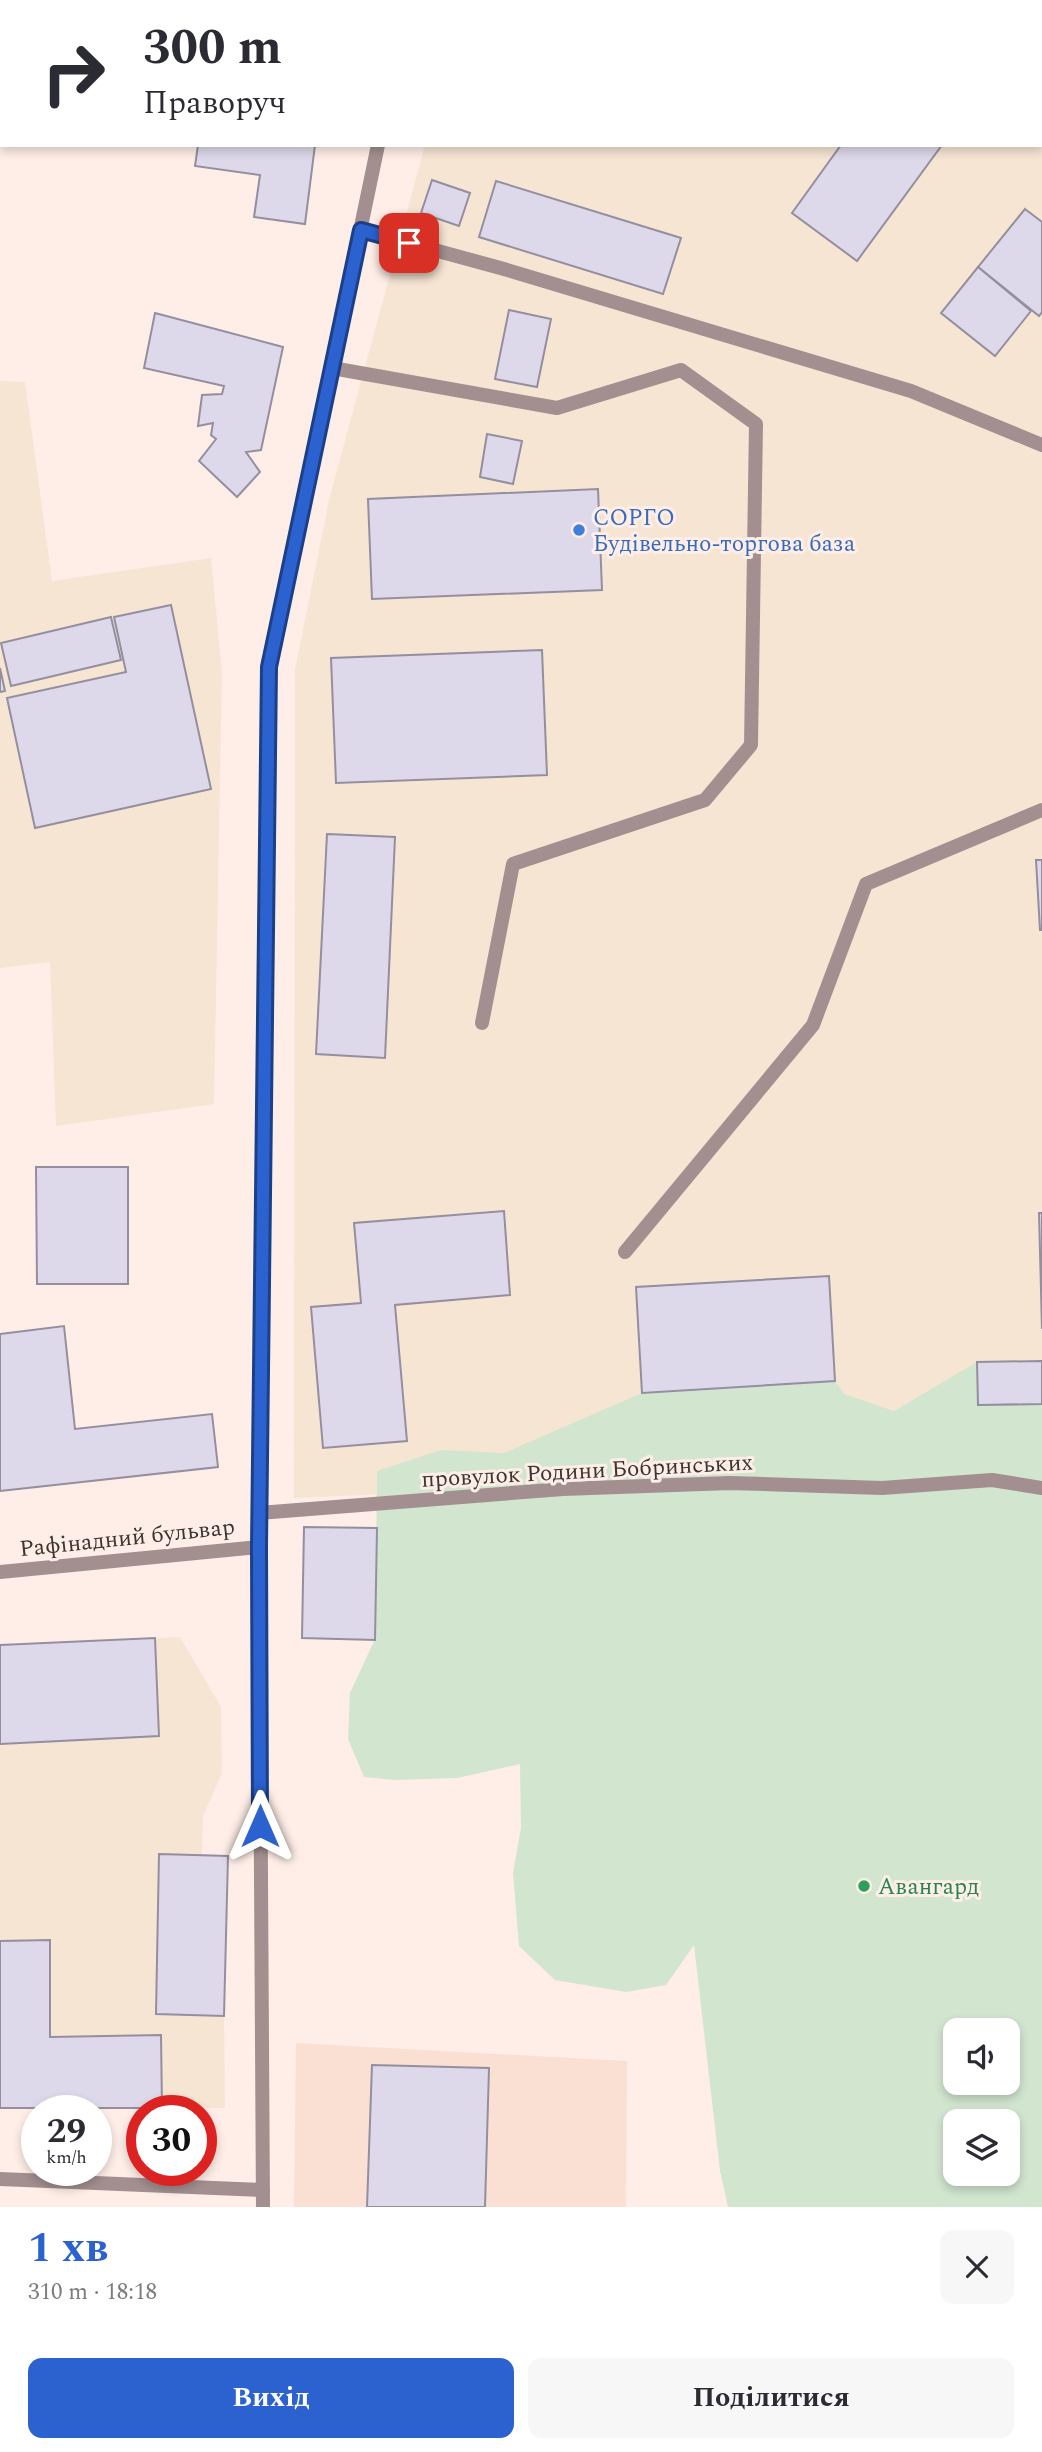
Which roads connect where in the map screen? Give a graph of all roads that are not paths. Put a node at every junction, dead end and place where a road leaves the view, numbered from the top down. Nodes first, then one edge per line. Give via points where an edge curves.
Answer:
1 (378, 147) edge
2 (361, 230) junction
3 (332, 368) junction
4 (1042, 445) edge
5 (1042, 810) edge
6 (482, 1023) dead end
7 (625, 1252) dead end
8 (1042, 1488) edge
9 (259, 1513) junction
10 (259, 1547) junction
11 (0, 1572) edge
12 (0, 2179) edge
13 (263, 2190) junction
14 (263, 2207) edge

1 - 2 street
2 - 3 street
2 - 4 street via 911,391
3 - 6 street via 557,408 681,370 756,424 751,745 705,800 513,864
3 - 9 street via 269,667
5 - 7 street via 866,884 813,1025
8 - 9 street, провулок Родини Бобринських via 992,1480 882,1488 703,1484 563,1489
9 - 10 street
10 - 11 street, Рафінадний бульвар
10 - 13 street
12 - 13 street
13 - 14 street

